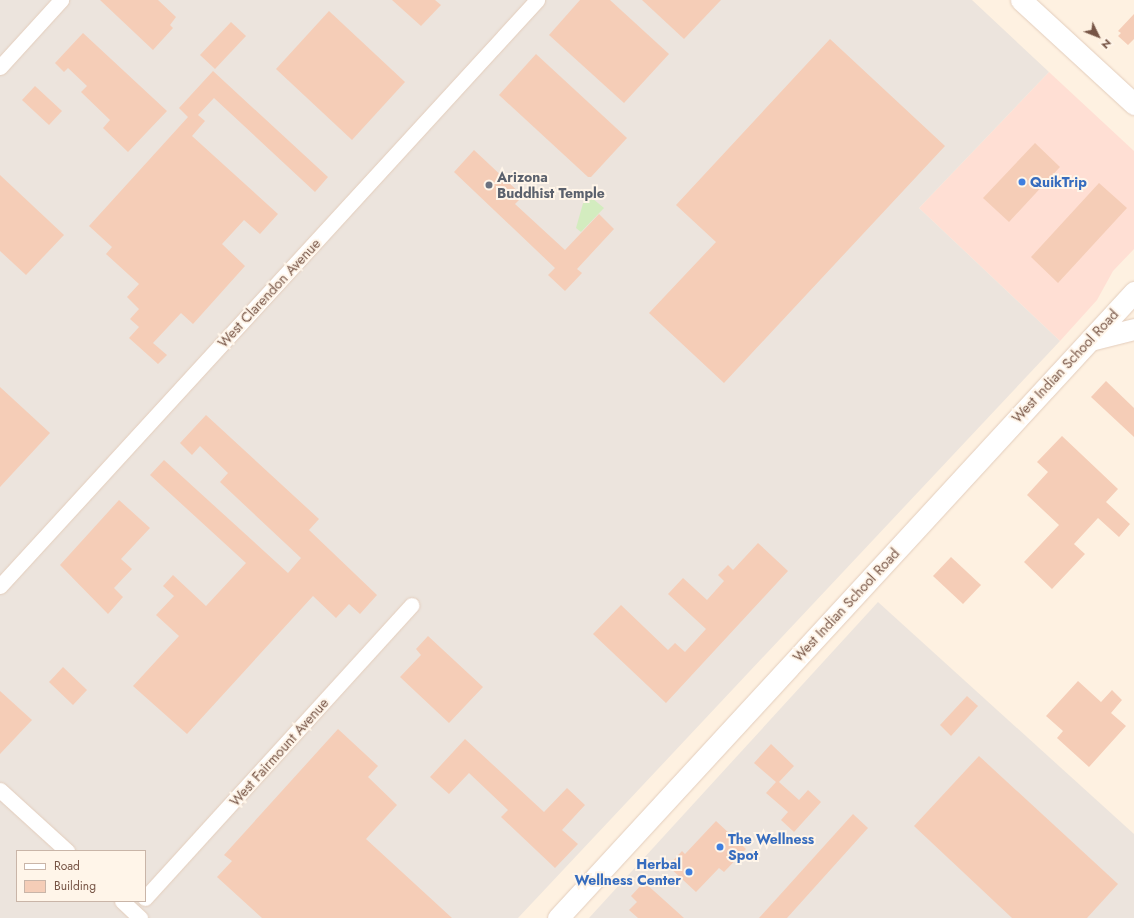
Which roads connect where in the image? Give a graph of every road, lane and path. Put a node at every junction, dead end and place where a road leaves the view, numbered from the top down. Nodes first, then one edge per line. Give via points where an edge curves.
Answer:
1 (61, 0) edge
2 (537, 0) edge
3 (1021, 0) edge
4 (0, 67) edge
5 (1134, 104) edge
6 (1134, 292) edge
7 (1134, 329) edge
8 (1090, 340) junction
9 (0, 586) edge
10 (412, 605) dead end
11 (0, 790) edge
12 (66, 850) edge
13 (146, 897) edge
14 (558, 918) edge

1 - 4 street
2 - 9 street, West Clarendon Avenue
3 - 5 main road
6 - 8 main road, West Indian School Road
7 - 8 main road
8 - 14 main road, West Indian School Road
10 - 13 street, West Fairmount Avenue
11 - 12 street

